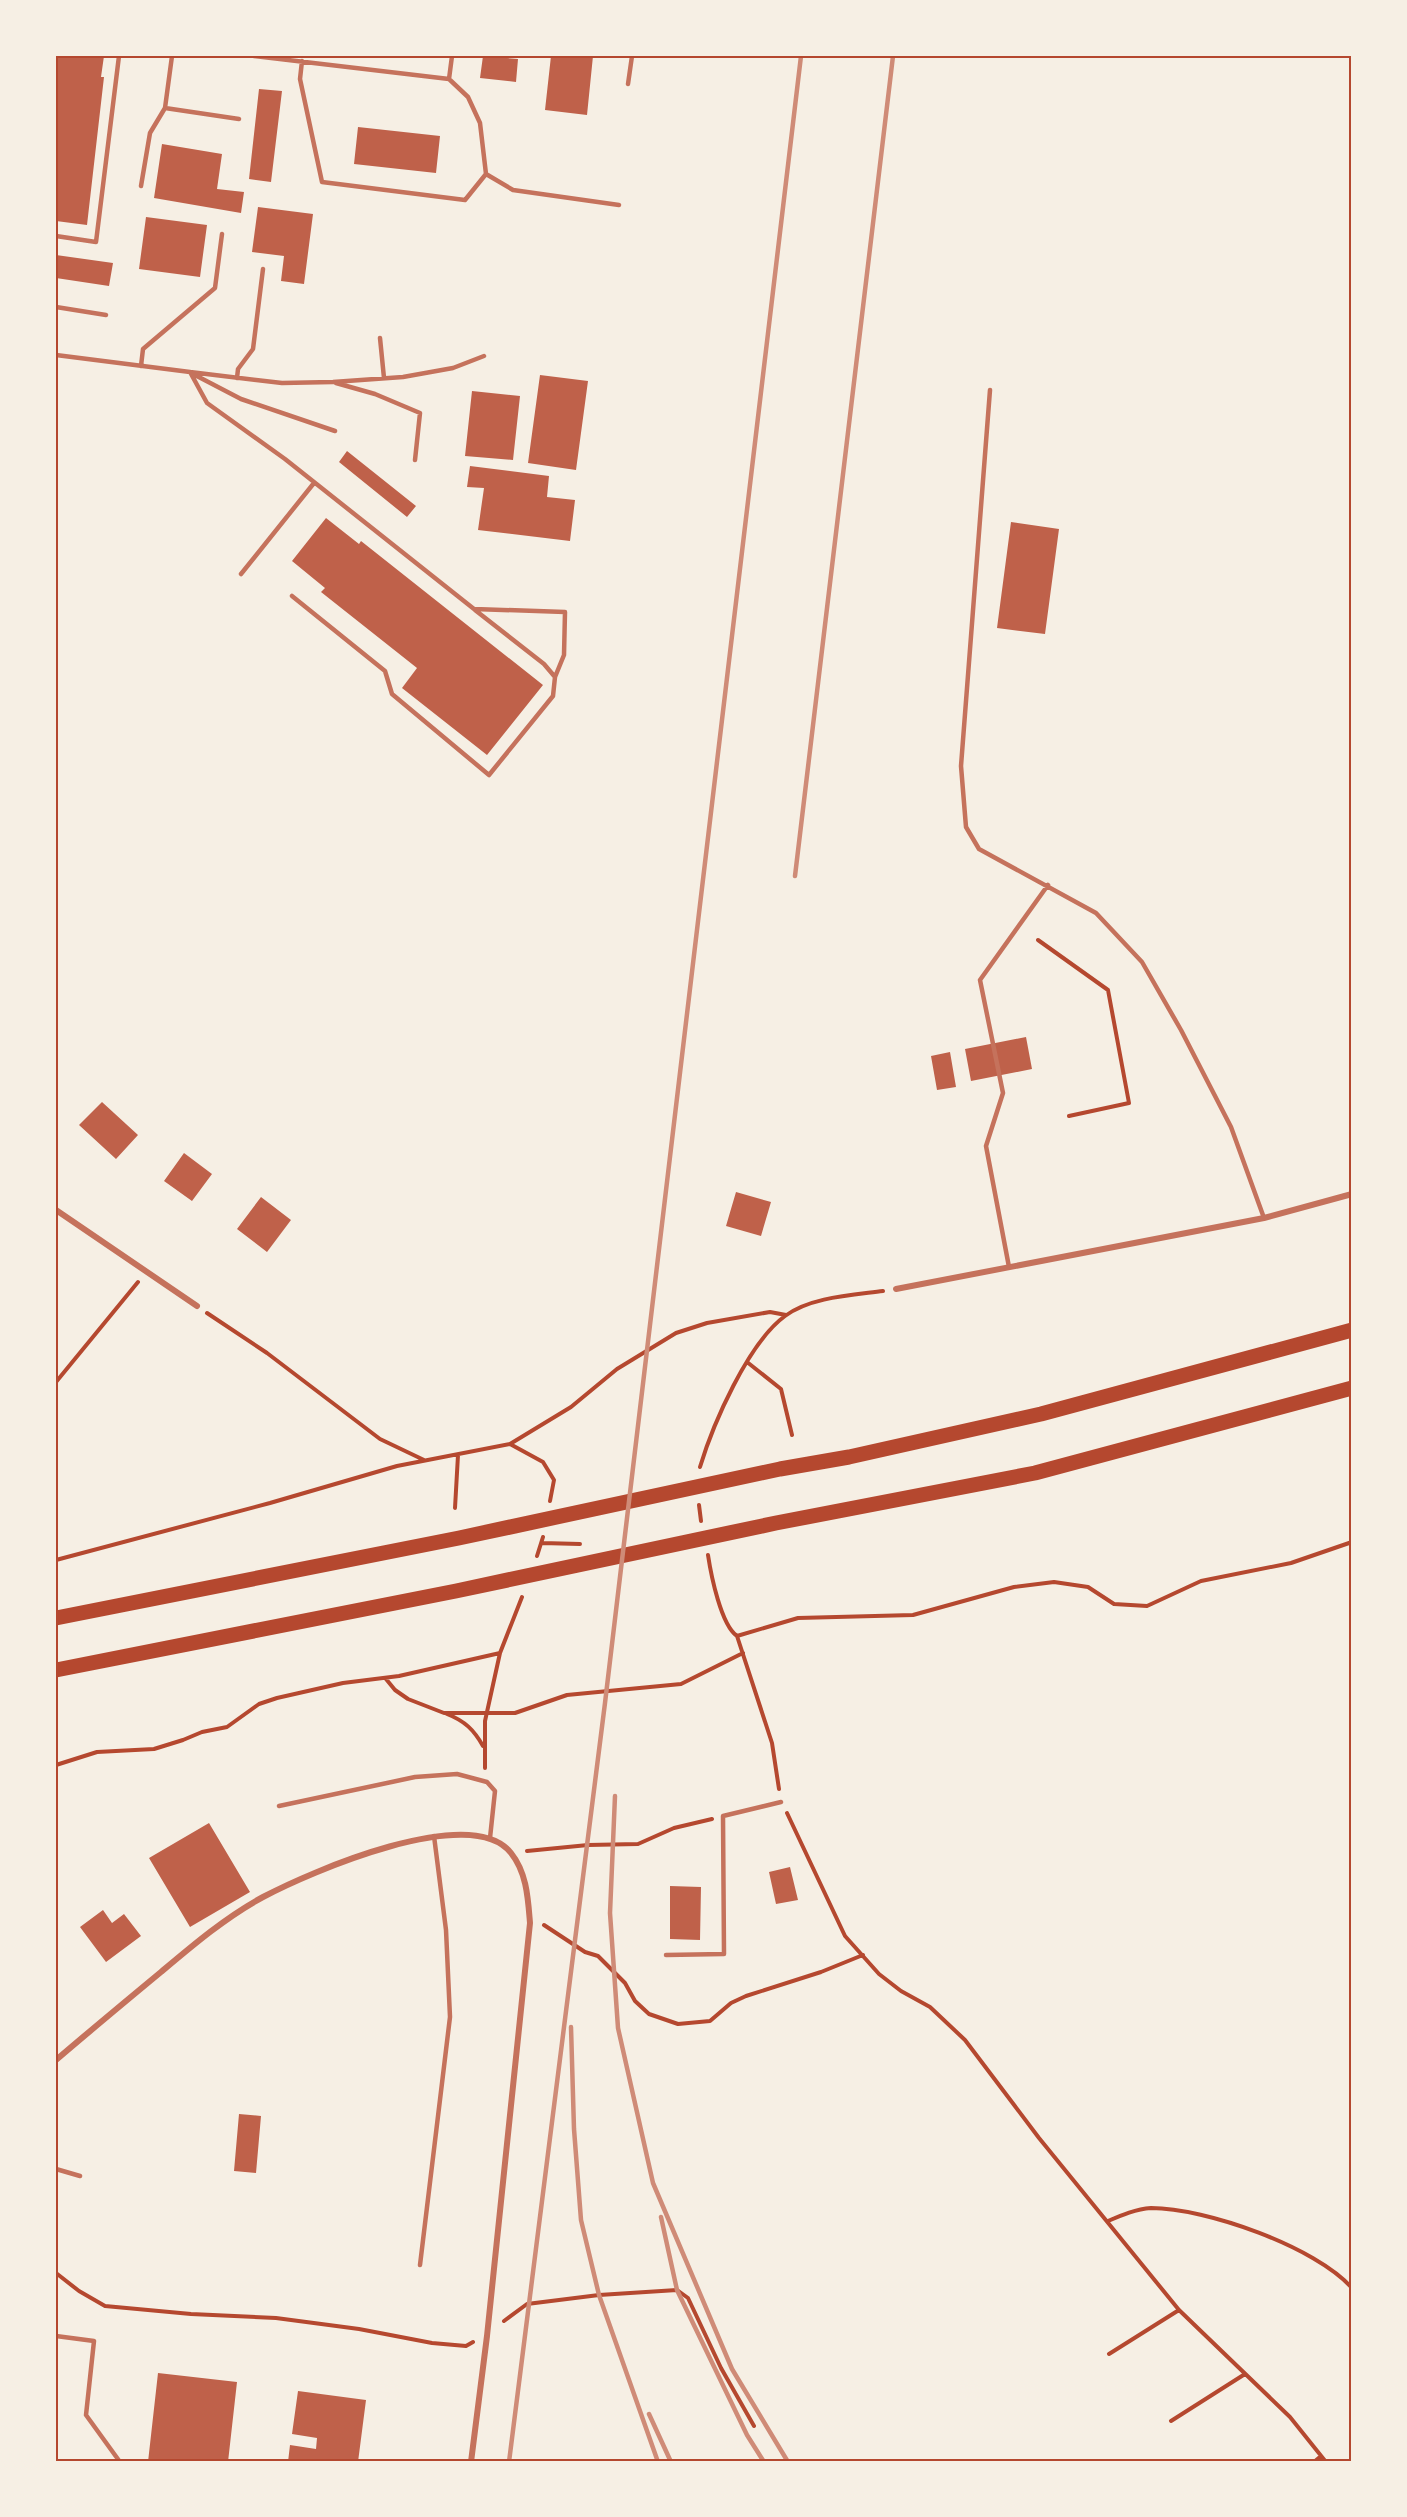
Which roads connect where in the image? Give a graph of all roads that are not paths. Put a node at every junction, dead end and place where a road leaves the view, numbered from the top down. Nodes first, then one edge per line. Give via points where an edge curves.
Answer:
1 (119, 56) edge
2 (172, 56) edge
3 (254, 56) edge
4 (452, 56) edge
5 (632, 56) edge
6 (302, 61) junction
7 (449, 79) junction
8 (627, 84) dead end
9 (165, 108) junction
10 (239, 119) dead end
11 (486, 174) junction
12 (141, 186) dead end
13 (619, 205) dead end
14 (222, 234) dead end
15 (56, 236) edge
16 (263, 269) dead end
17 (56, 307) edge
18 (106, 315) dead end
19 (380, 338) dead end
20 (56, 355) edge
21 (484, 356) dead end
22 (141, 366) junction
23 (190, 372) junction
24 (237, 378) junction
25 (384, 378) junction
26 (333, 382) junction
27 (990, 390) dead end
28 (335, 431) dead end
29 (415, 460) dead end
30 (314, 483) junction
31 (241, 574) dead end
32 (292, 596) dead end
33 (474, 609) junction
34 (555, 677) junction
35 (1048, 885) junction
36 (1352, 1194) edge
37 (56, 1210) edge
38 (1264, 1218) junction
39 (1009, 1267) junction
40 (896, 1289) dead end
41 (197, 1306) road end
42 (1352, 1330) edge
43 (1352, 1388) edge
44 (56, 1618) edge
45 (56, 1670) edge
46 (781, 1802) road end
47 (279, 1806) dead end
48 (434, 1836) junction
49 (490, 1838) junction
50 (666, 1955) dead end
51 (56, 2060) edge
52 (56, 2169) edge
53 (80, 2176) dead end
54 (420, 2265) dead end
55 (56, 2336) edge
56 (120, 2462) edge
57 (471, 2462) edge

1 - 15 lane via 96,242
2 - 9 lane
3 - 6 lane
4 - 7 lane
5 - 8 lane
6 - 7 lane
6 - 11 lane via 300,79 322,182 465,200
7 - 11 lane via 468,97 480,123
9 - 10 lane
9 - 12 lane via 150,133
11 - 13 lane via 513,190
14 - 22 lane via 215,288 143,349
16 - 24 lane via 254,349 238,369
17 - 18 lane
19 - 25 lane
20 - 22 lane
21 - 25 lane via 453,368
22 - 23 lane
23 - 24 lane
23 - 28 lane via 242,399
23 - 30 lane via 207,403
24 - 26 lane via 282,383
25 - 26 lane
26 - 29 lane via 420,413
27 - 35 lane via 962,766 966,827 979,849
30 - 31 lane
30 - 33 lane
32 - 34 lane via 385,671 392,694 489,775 553,696
33 - 34 lane
33 - 34 lane via 565,612 564,655
35 - 38 lane via 1096,913 1142,962 1231,1127
35 - 39 lane via 980,980 1003,1093 986,1146
36 - 38 street
37 - 41 street
38 - 39 street
39 - 40 street
42 - 44 main road via 1041,1414 849,1457
43 - 45 main road via 1035,1473
46 - 50 lane via 723,1816 724,1954
47 - 49 lane via 416,1778 457,1774 487,1782 495,1791
48 - 49 street via 464,1834
48 - 51 street via 331,1867 263,1897 202,1938
48 - 54 lane via 446,1930 450,2017
49 - 57 street via 511,1853 527,1888 529,1914
52 - 53 lane
55 - 56 lane via 94,2341 86,2415

